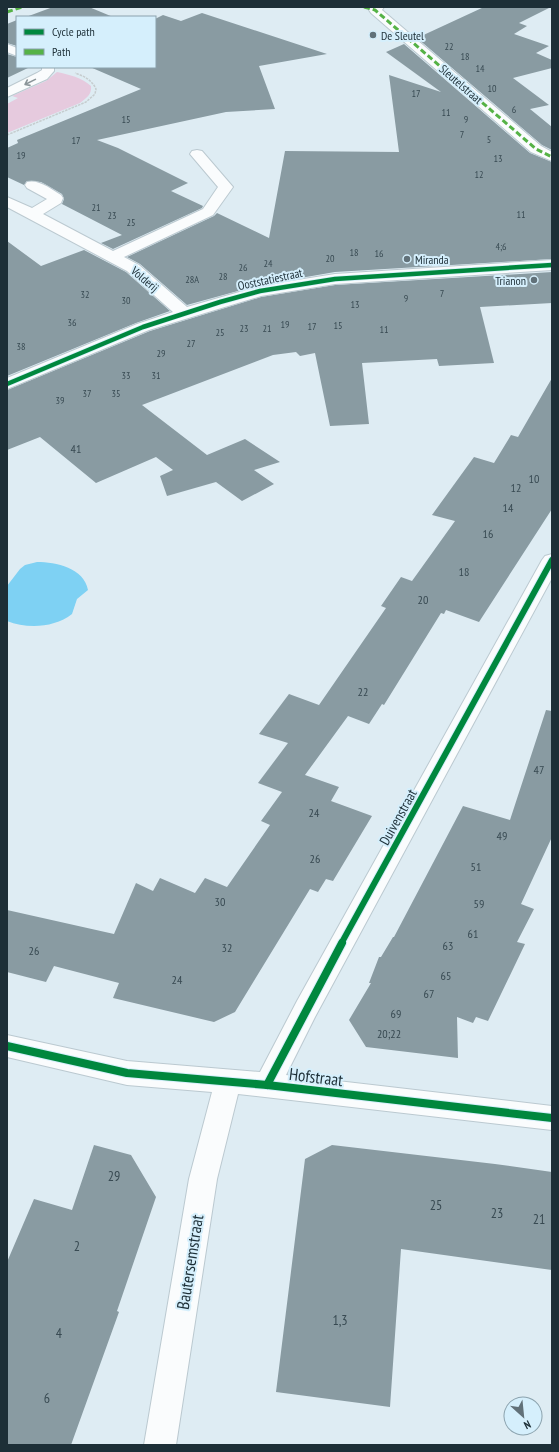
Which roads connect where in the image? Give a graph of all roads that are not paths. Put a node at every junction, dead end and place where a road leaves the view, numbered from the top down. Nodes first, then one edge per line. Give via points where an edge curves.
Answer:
1 (378, 7) edge
2 (48, 68) edge
3 (7, 94) edge
4 (197, 154) dead end
5 (552, 157) edge
6 (32, 185) dead end
7 (7, 201) edge
8 (31, 215) junction
9 (106, 254) junction
10 (552, 265) edge
11 (185, 314) junction
12 (7, 384) edge
13 (552, 560) edge
14 (7, 1046) edge
15 (228, 1082) junction
16 (267, 1086) junction
17 (552, 1118) edge
18 (160, 1445) edge

1 - 5 street, Sleutelstraat via 375,10 536,149
2 -> 3 street via 42,76
4 - 9 street via 226,187 208,212
6 - 8 street via 56,200
7 - 8 street
8 - 9 street, Volderij
9 - 11 street, Volderij via 133,268
10 - 11 street, Ooststatiestraat via 335,279 260,291
11 - 12 street, Ooststatiestraat via 143,327
13 - 16 street, Duivenstraat via 306,1009
14 - 15 street, Hofstraat via 126,1073
15 - 16 street, Hofstraat
15 - 18 street, Bautersemstraat via 203,1179
16 - 17 street, Hofstraat

